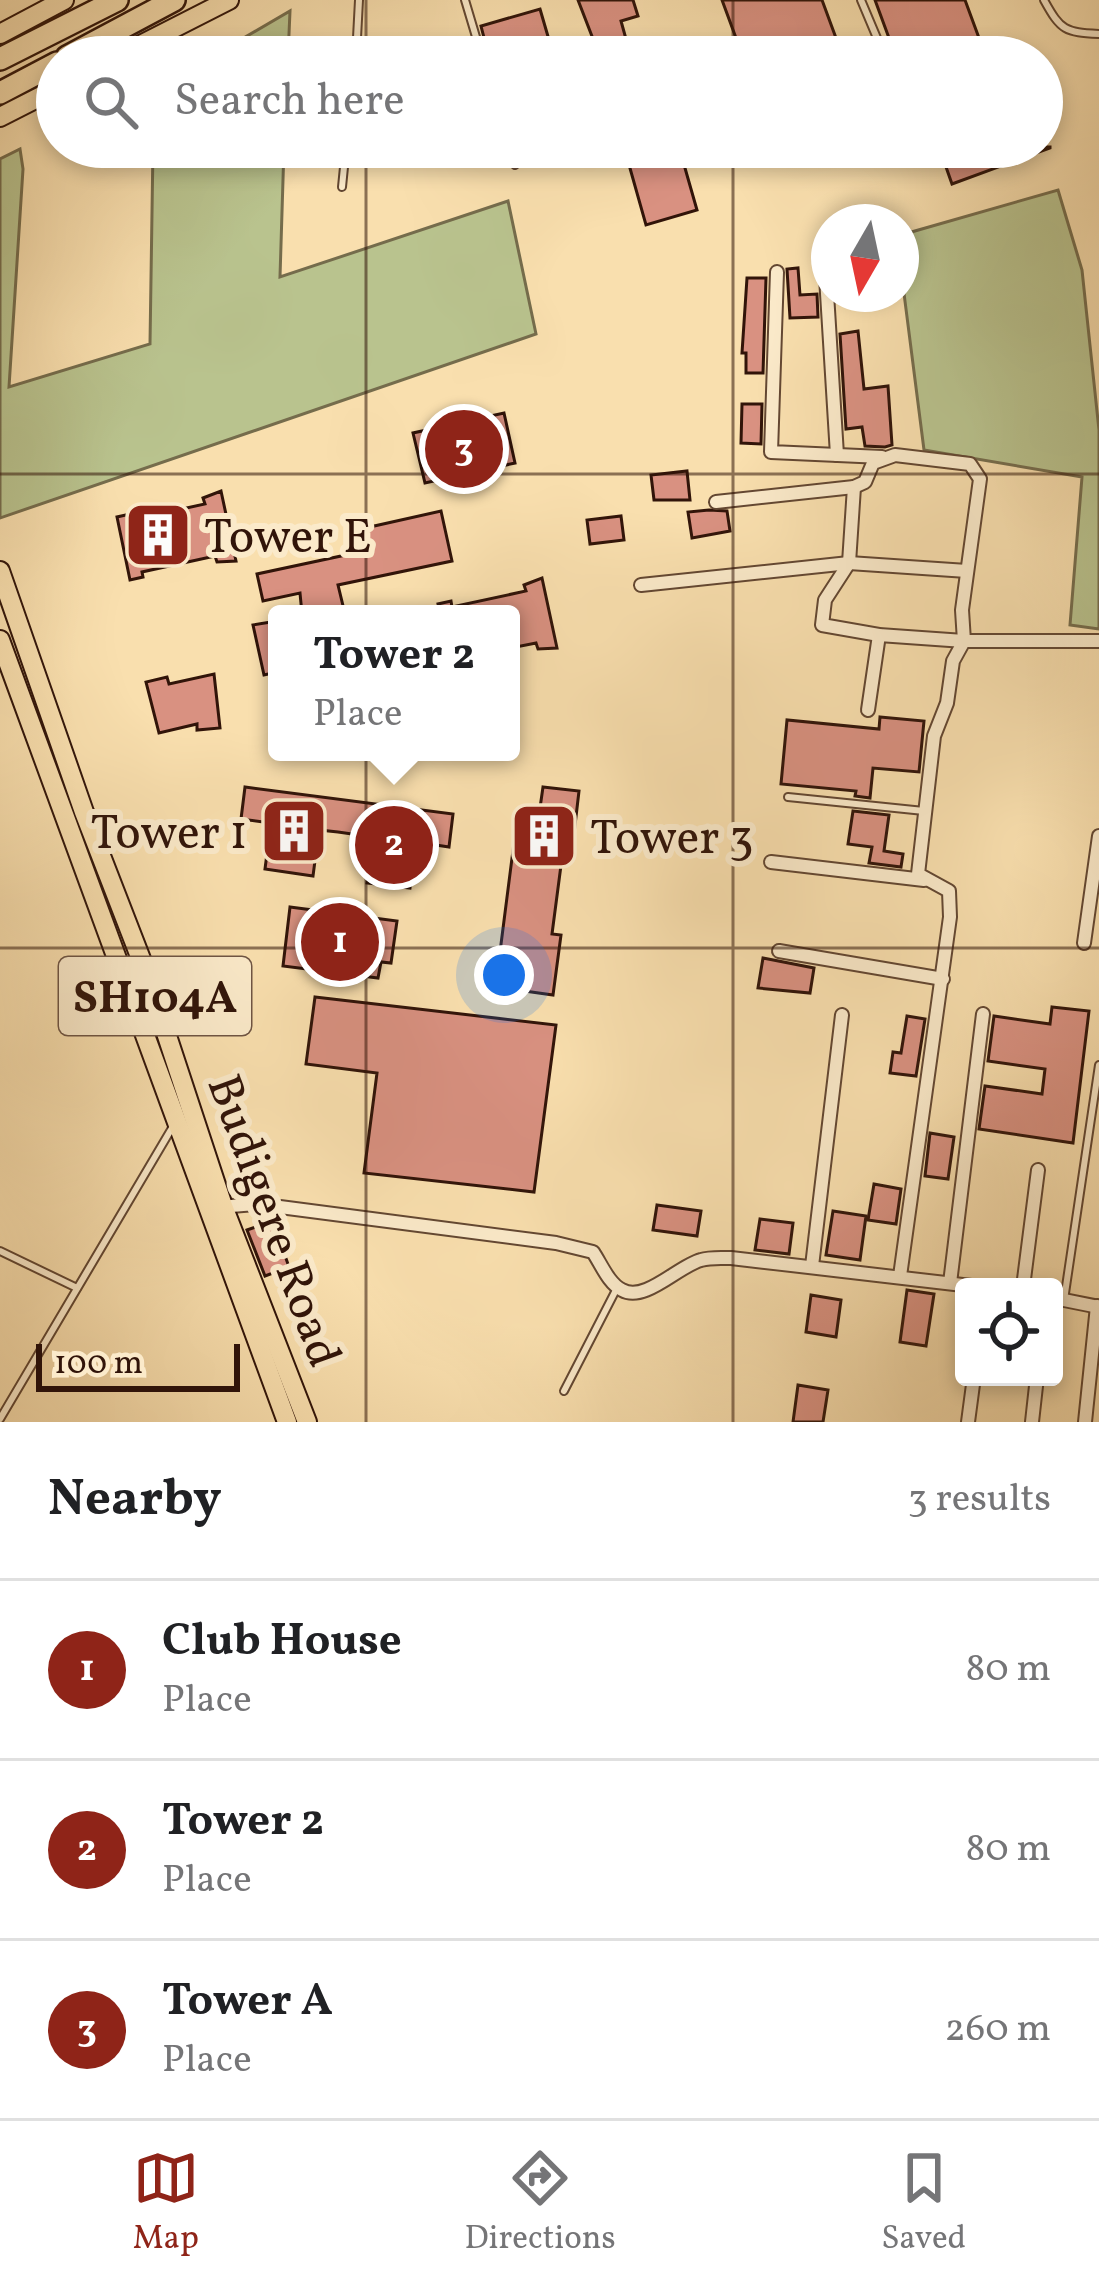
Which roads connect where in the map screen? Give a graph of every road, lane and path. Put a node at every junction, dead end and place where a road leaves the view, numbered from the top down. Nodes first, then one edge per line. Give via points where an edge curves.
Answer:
1 (64, 0) edge
2 (117, 0) edge
3 (174, 0) edge
4 (229, 0) edge
5 (359, 0) edge
6 (465, 0) edge
7 (861, 0) edge
8 (1044, 0) edge
9 (0, 34) edge
10 (1099, 34) edge
11 (46, 36) edge
12 (106, 36) edge
13 (158, 36) edge
14 (357, 36) edge
15 (476, 36) edge
16 (876, 36) edge
17 (36, 41) edge
18 (0, 59) edge
19 (36, 73) edge
20 (0, 93) edge
21 (36, 99) edge
22 (0, 117) edge
23 (344, 168) edge
24 (342, 187) dead end
25 (777, 272) dead end
26 (828, 312) edge
27 (837, 455) junction
28 (882, 457) junction
29 (854, 487) junction
30 (716, 502) dead end
31 (849, 563) junction
32 (0, 571) edge
33 (967, 571) junction
34 (641, 585) dead end
35 (879, 635) junction
36 (0, 640) edge
37 (964, 641) junction
38 (1099, 641) edge
39 (868, 710) dead end
40 (788, 797) dead end
41 (924, 811) junction
42 (1099, 838) edge
43 (770, 862) dead end
44 (932, 881) junction
45 (1084, 943) dead end
46 (779, 951) dead end
47 (943, 979) junction
48 (982, 1014) dead end
49 (842, 1015) dead end
50 (1099, 1065) edge
51 (177, 1120) junction
52 (1039, 1170) dead end
53 (216, 1208) junction
54 (0, 1251) edge
55 (812, 1266) junction
56 (900, 1276) junction
57 (1024, 1278) edge
58 (1063, 1278) edge
59 (950, 1283) junction
60 (955, 1284) edge
61 (77, 1288) junction
62 (617, 1288) junction
63 (1063, 1300) edge
64 (1098, 1306) edge
65 (973, 1386) edge
66 (1036, 1386) edge
67 (564, 1391) dead end
68 (0, 1419) edge
69 (287, 1422) edge
70 (308, 1422) edge
71 (968, 1422) edge
72 (1031, 1422) edge
73 (1085, 1422) edge

1 - 9 main road
2 - 11 highway
3 - 12 highway
4 - 13 main road
5 - 14 lane
6 - 15 lane
7 - 16 lane
8 - 10 lane via 1058,25
17 - 18 highway
19 - 20 highway
21 - 22 main road
23 - 24 lane
25 - 27 street via 771,452
26 - 27 street
27 - 28 street
28 - 29 street
28 - 33 street via 952,460 976,470
29 - 30 street
29 - 31 street
31 - 33 street
31 - 34 street
31 - 35 street via 820,620
32 - 53 main road, Budigere Road / SH104A via 146,972
33 - 37 street
35 - 37 street
35 - 39 street
36 - 51 main road, Budigere Road / SH104A
37 - 38 street
37 - 41 street via 934,736
40 - 41 lane
41 - 44 street via 917,870
42 - 45 street
43 - 44 street
44 - 47 street via 951,897
46 - 47 street
47 - 56 street
48 - 59 street
49 - 55 street
50 - 58 lane
51 - 53 main road, Budigere Road / SH104A
51 - 61 lane
52 - 57 street
53 - 62 street via 257,1204 556,1243 593,1252
53 - 69 main road, Budigere Road / SH104A
53 - 70 main road, Budigere Road / SH104A
54 - 61 lane
55 - 56 street
55 - 62 street via 703,1259 645,1291
56 - 59 street
59 - 60 street
61 - 68 lane
62 - 67 lane
63 - 64 street
64 - 73 street
65 - 71 street
66 - 72 street

